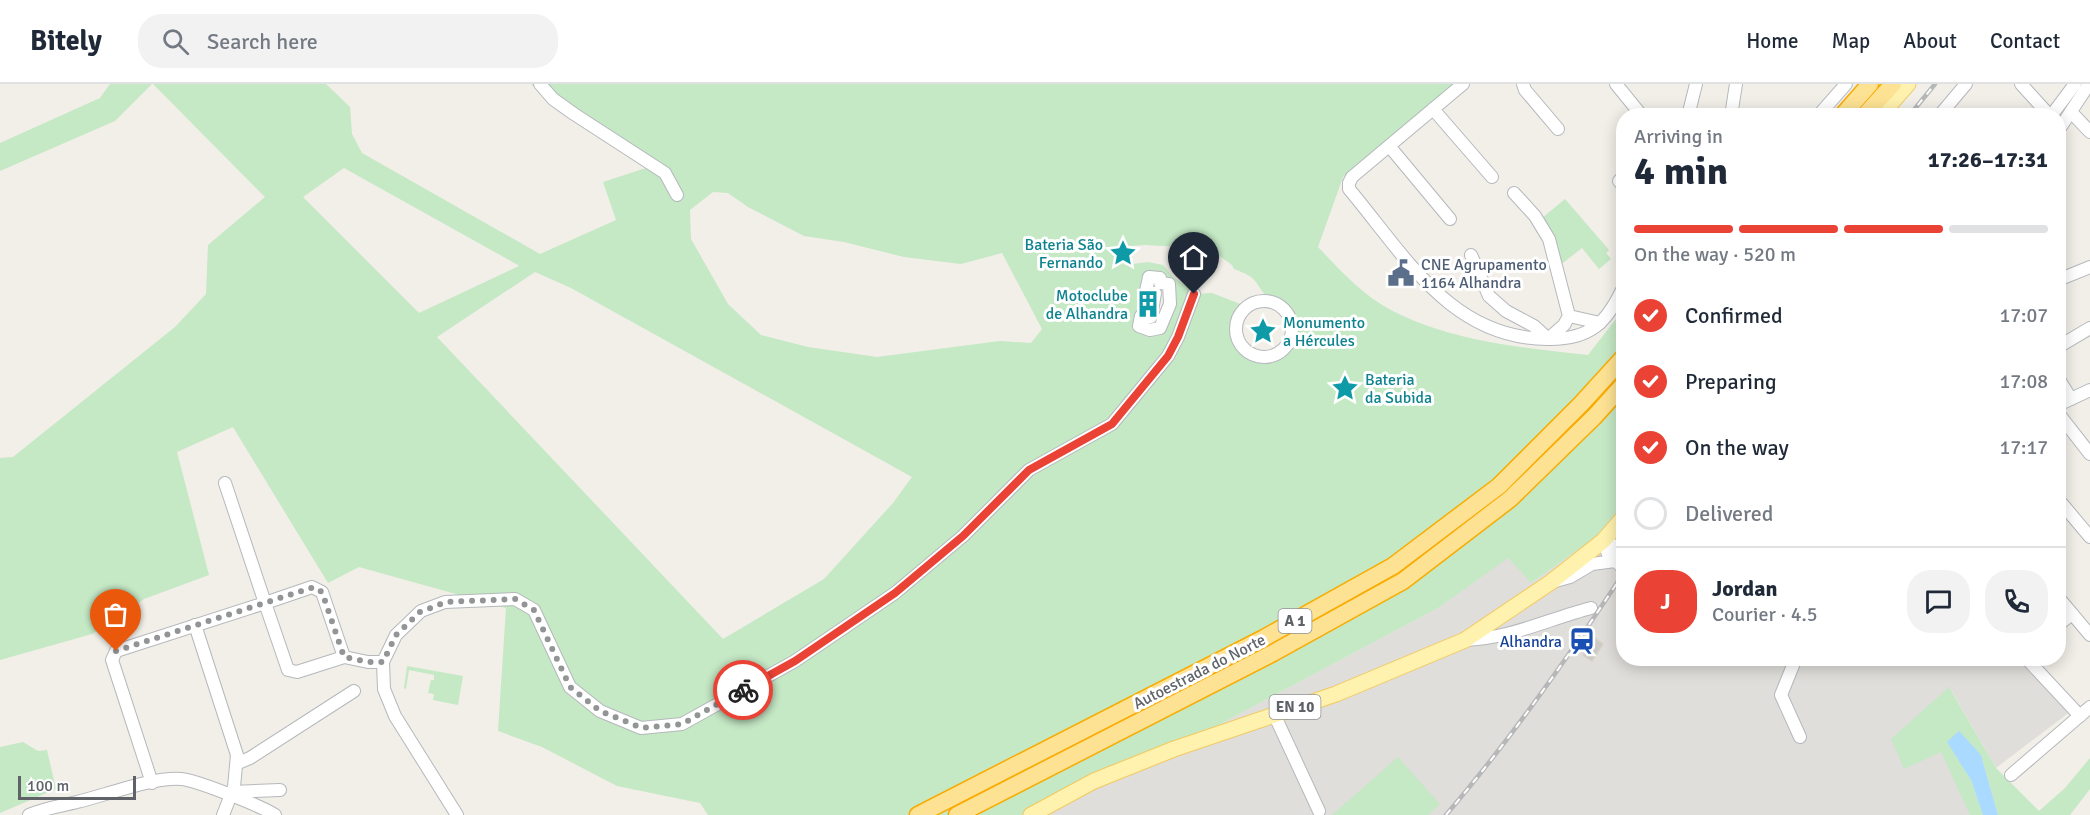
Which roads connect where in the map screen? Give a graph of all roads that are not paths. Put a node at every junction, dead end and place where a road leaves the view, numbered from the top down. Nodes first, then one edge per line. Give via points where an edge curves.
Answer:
1 (540, 84) edge
2 (1463, 84) edge
3 (1523, 84) edge
4 (1617, 84) edge
5 (1696, 84) edge
6 (1736, 84) edge
7 (1846, 84) edge
8 (1870, 84) edge
9 (1893, 84) edge
10 (1908, 84) edge
11 (1966, 84) edge
12 (2075, 84) edge
13 (2090, 84) edge
14 (2028, 87) edge
15 (1636, 108) edge
16 (1690, 108) edge
17 (1732, 108) edge
18 (1825, 108) edge
19 (1849, 108) edge
20 (1871, 108) edge
21 (1887, 108) edge
22 (1946, 108) edge
23 (2045, 108) edge
24 (2057, 108) edge
25 (1433, 109) junction
26 (2071, 112) junction
27 (2066, 119) edge
28 (1558, 129) dead end
29 (2090, 132) edge
30 (1390, 147) junction
31 (1492, 177) dead end
32 (1514, 193) dead end
33 (677, 195) dead end
34 (1450, 219) dead end
35 (1472, 255) dead end
36 (2090, 267) edge
37 (2066, 277) edge
38 (1194, 294) dead end
39 (1616, 302) edge
40 (1254, 303) joint
41 (1141, 316) joint
42 (1569, 316) junction
43 (1600, 323) junction
44 (2090, 328) edge
45 (1548, 339) junction
46 (2066, 342) edge
47 (1616, 366) edge
48 (2090, 390) edge
49 (2066, 391) edge
50 (1616, 393) edge
51 (2071, 399) junction
52 (2066, 401) edge
53 (2066, 423) edge
54 (2090, 454) edge
55 (225, 483) dead end
56 (2066, 508) edge
57 (2090, 537) edge
58 (1615, 554) edge
59 (1551, 582) junction
60 (265, 603) junction
61 (2066, 607) edge
62 (1591, 608) dead end
63 (2072, 614) junction
64 (2066, 619) edge
65 (195, 625) junction
66 (2090, 634) edge
67 (1465, 640) junction
68 (344, 657) junction
69 (383, 662) junction
70 (1793, 666) edge
71 (2033, 666) edge
72 (354, 691) dead end
73 (2090, 708) edge
74 (1274, 714) junction
75 (2080, 716) junction
76 (1800, 737) dead end
77 (238, 763) junction
78 (2011, 775) dead end
79 (152, 783) junction
80 (280, 790) dead end
81 (231, 794) junction
82 (1319, 811) dead end
83 (45, 812) edge
84 (29, 815) edge
85 (223, 815) edge
86 (275, 815) edge
87 (457, 815) edge
88 (918, 815) edge
89 (957, 815) edge
90 (1031, 815) edge

1 - 33 street via 574,114 665,173
2 - 25 street
3 - 28 street
4 - 15 street
5 - 16 street
6 - 17 street
7 - 18 street
8 - 19 highway
9 - 20 highway
10 - 21 main road
11 - 22 street
12 - 24 street
13 - 26 street
14 - 23 street
25 - 30 street
25 - 31 street
26 - 27 street
26 - 29 street
30 - 34 street
30 - 45 street via 1352,177 1349,189 1449,304 1490,328
32 - 42 street via 1549,239
35 - 45 street via 1489,296
36 - 37 street
38 - 69 street via 1168,356 1112,424 1029,470 963,536 895,593 795,661 682,724 642,728 600,711 570,687 534,610 515,599 446,602 420,612 396,635
39 - 43 street
40 - 40 street via 1277,305 1291,322 1288,343 1274,355 1261,357 1248,352 1237,336 1239,316
41 - 41 street via 1139,326 1160,328 1170,304 1169,284 1149,277 1146,291 1155,293 1151,317
42 - 43 street
42 - 45 street
43 - 45 street via 1579,336
44 - 46 street
47 - 88 highway, Autoestrada do Norte / A 1 via 1499,486 1393,566 1264,638
48 - 51 street
49 - 51 street
50 - 89 highway, Autoestrada do Norte / A 1 via 1510,499 1403,581 1273,653
51 - 52 street
53 - 54 street
55 - 60 street
56 - 57 street
58 - 59 main road, EN 10
58 - 59 street via 1570,577
59 - 67 main road, EN 10
60 - 65 street
60 - 68 street via 288,670 297,672
60 - 68 street via 318,588
61 - 63 street
62 - 67 street via 1490,639
63 - 64 street
63 - 66 street
65 - 77 street
65 - 79 street via 113,654
67 - 74 main road, EN 10 via 1336,694
68 - 69 street
69 - 87 street via 384,689 393,711
70 - 76 street via 1781,695
71 - 75 street
72 - 77 street
73 - 75 street
74 - 82 street
74 - 90 main road, EN 10 via 1094,781
75 - 78 street
77 - 81 street
79 - 81 street via 183,779
79 - 83 street
80 - 81 street
81 - 85 street
81 - 86 street
83 - 84 street

